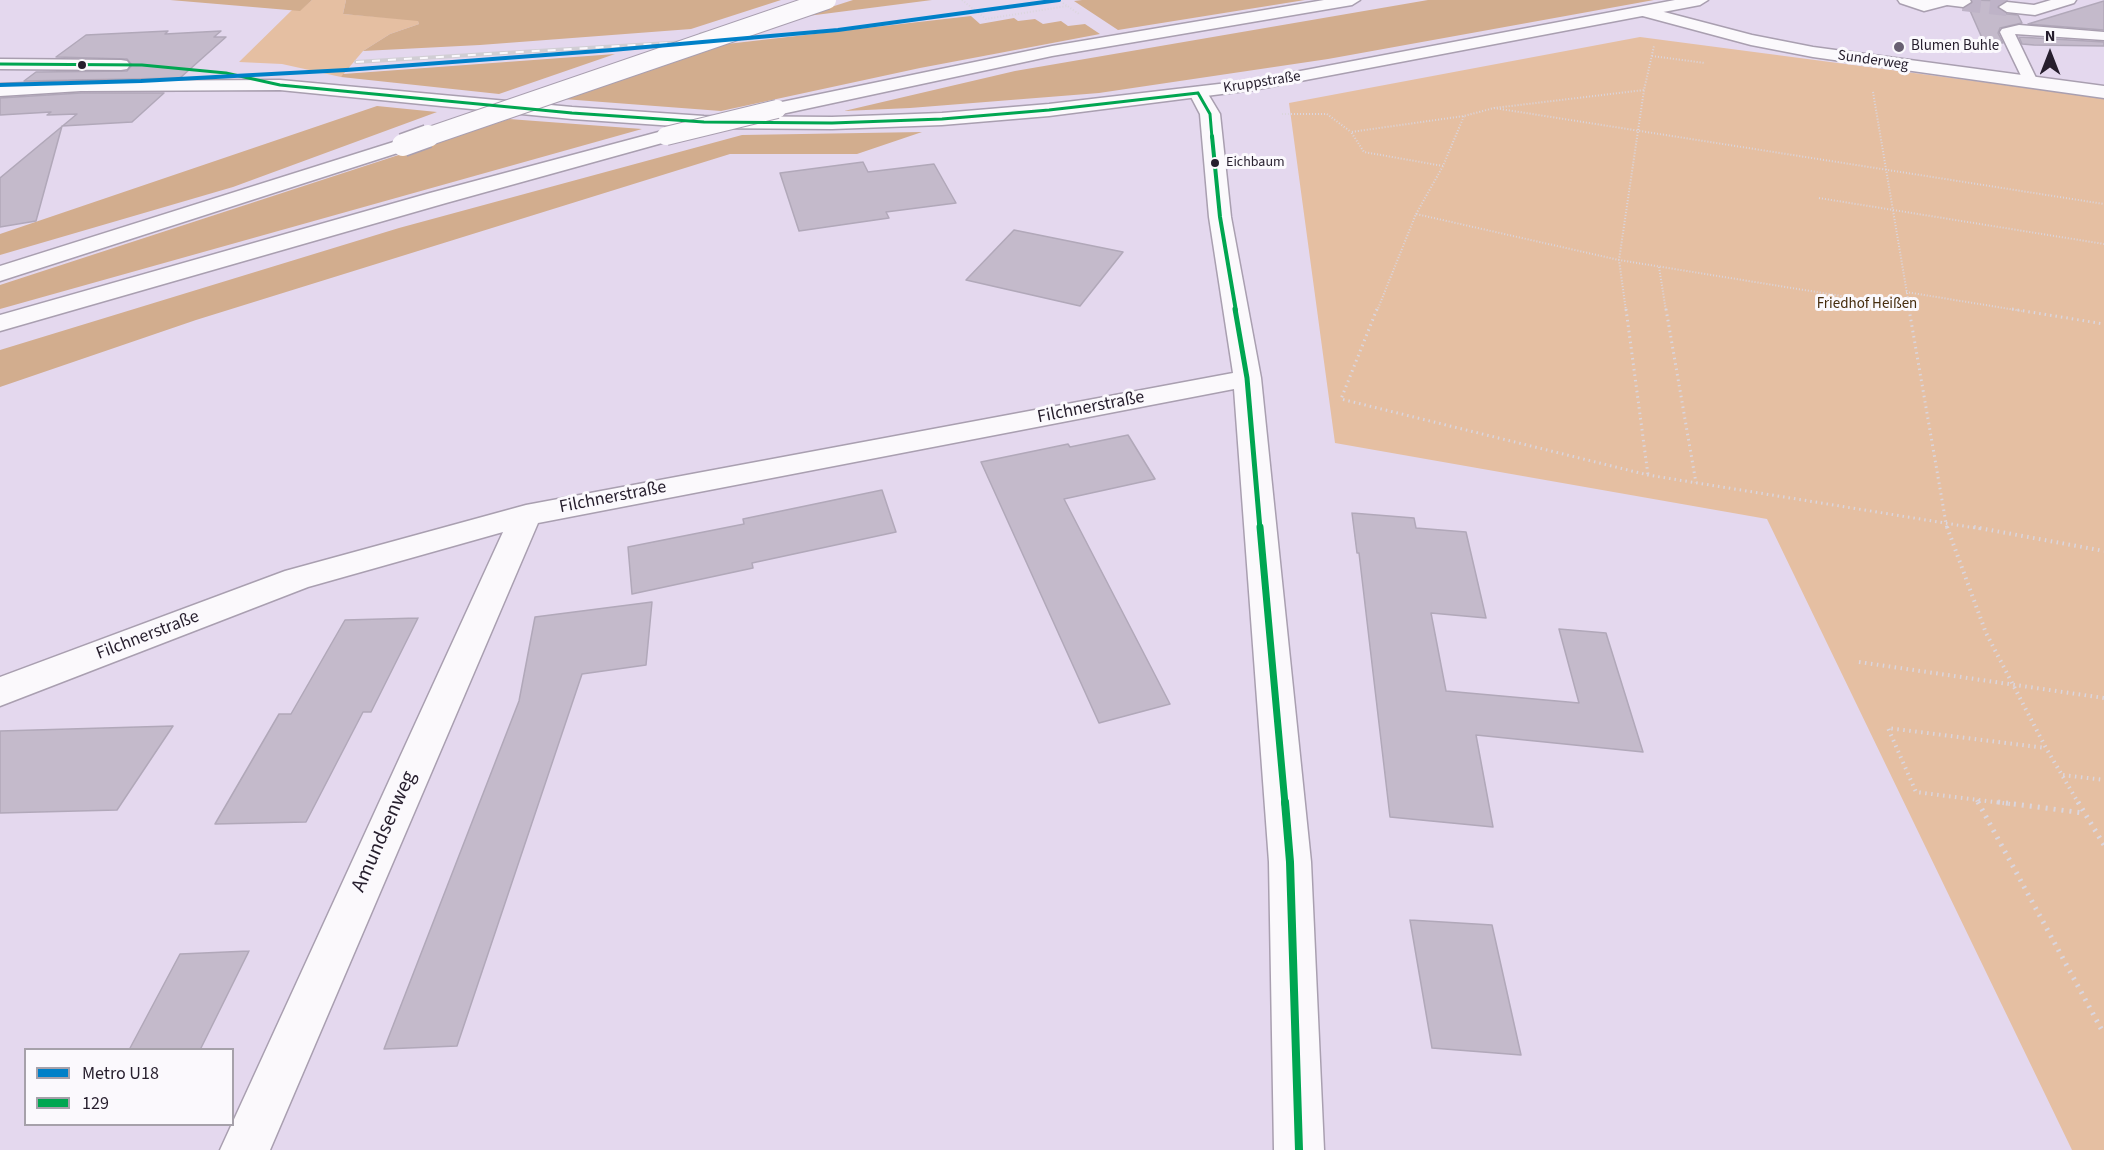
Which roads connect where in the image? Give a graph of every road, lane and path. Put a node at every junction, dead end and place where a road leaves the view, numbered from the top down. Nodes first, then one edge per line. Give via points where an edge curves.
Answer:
1 (827, 0) edge
2 (962, 0) edge
3 (1352, 0) edge
4 (1700, 0) edge
5 (1906, 0) edge
6 (2068, 0) edge
7 (1952, 1) edge
8 (1063, 3) dead end
9 (1047, 5) dead end
10 (2007, 7) tunnel mouth
11 (1052, 8) junction
12 (1645, 12) junction
13 (2104, 36) edge
14 (1655, 41) dead end
15 (1868, 61) junction
16 (0, 64) edge
17 (2031, 82) junction
18 (280, 85) junction
19 (0, 90) edge
20 (1644, 90) junction
21 (2104, 92) edge
22 (1198, 93) junction
23 (1494, 108) junction
24 (1296, 115) dead end
25 (1464, 116) junction
26 (1639, 131) junction
27 (1351, 132) junction
28 (1443, 166) junction
29 (1886, 169) junction
30 (1819, 198) dead end
31 (2104, 204) edge
32 (1892, 208) junction
33 (1416, 214) junction
34 (2104, 244) edge
35 (242, 254) junction
36 (1620, 260) junction
37 (1659, 267) junction
38 (0, 274) edge
39 (1906, 292) junction
40 (1909, 307) junction
41 (0, 322) edge
42 (2104, 324) edge
43 (0, 332) edge
44 (1247, 378) junction
45 (1648, 475) junction
46 (1696, 483) junction
47 (526, 514) junction
48 (1945, 522) junction
49 (2104, 551) edge
50 (1859, 662) dead end
51 (2012, 683) junction
52 (0, 692) edge
53 (2104, 698) edge
54 (2046, 748) junction
55 (2062, 775) junction
56 (2104, 780) edge
57 (1977, 800) junction
58 (2085, 813) junction
59 (2104, 845) edge
60 (2104, 1034) edge
61 (245, 1150) edge
62 (1299, 1150) edge

1 - 38 main road, bridge via 403,145
2 - 11 path via 986,19
3 - 35 main road, bridge via 1052,51 777,109
4 - 12 main road, Kruppstraße
5 - 7 main road via 1924,6
6 - 10 main road via 2035,10
8 - 11 path via 1067,6
9 - 11 path
12 - 15 main road, Sunderweg via 1751,40
12 - 22 main road, Kruppstraße
13 - 17 lane via 2019,29 2007,32
14 - 20 path
15 - 17 main road, Sunderweg
15 - 29 path
16 - 18 main road, Kruppstraße via 142,65 226,73
17 - 21 main road, Sunderweg
18 - 19 main road, Kruppstraße
18 - 22 main road, Kruppstraße via 572,113 773,123 942,119
20 - 23 path
20 - 26 path
22 - 44 main road via 1210,114 1218,197
23 - 25 path
23 - 26 path
24 - 27 path via 1327,114
25 - 27 path
25 - 28 path
26 - 29 path
26 - 36 path
27 - 28 path via 1364,152
28 - 33 path
29 - 31 path
29 - 32 path
30 - 32 path
32 - 34 path
32 - 39 path
33 - 36 path
33 - 45 path via 1341,399
35 - 41 main road
35 - 43 main road
36 - 37 path
36 - 45 path
37 - 40 path
37 - 46 path
39 - 40 path
39 - 42 path
40 - 48 path
44 - 47 main road, Filchnerstraße
44 - 62 main road via 1290,862
45 - 46 path
46 - 48 path
47 - 52 main road, Filchnerstraße via 297,579
47 - 61 main road, Amundsenweg
48 - 49 path
48 - 51 path via 1986,633
50 - 51 path
51 - 53 path
51 - 54 path
54 - 55 path
54 - 57 path via 1888,728 1916,792
55 - 56 path
55 - 58 path
57 - 58 path
57 - 60 path
58 - 59 path

